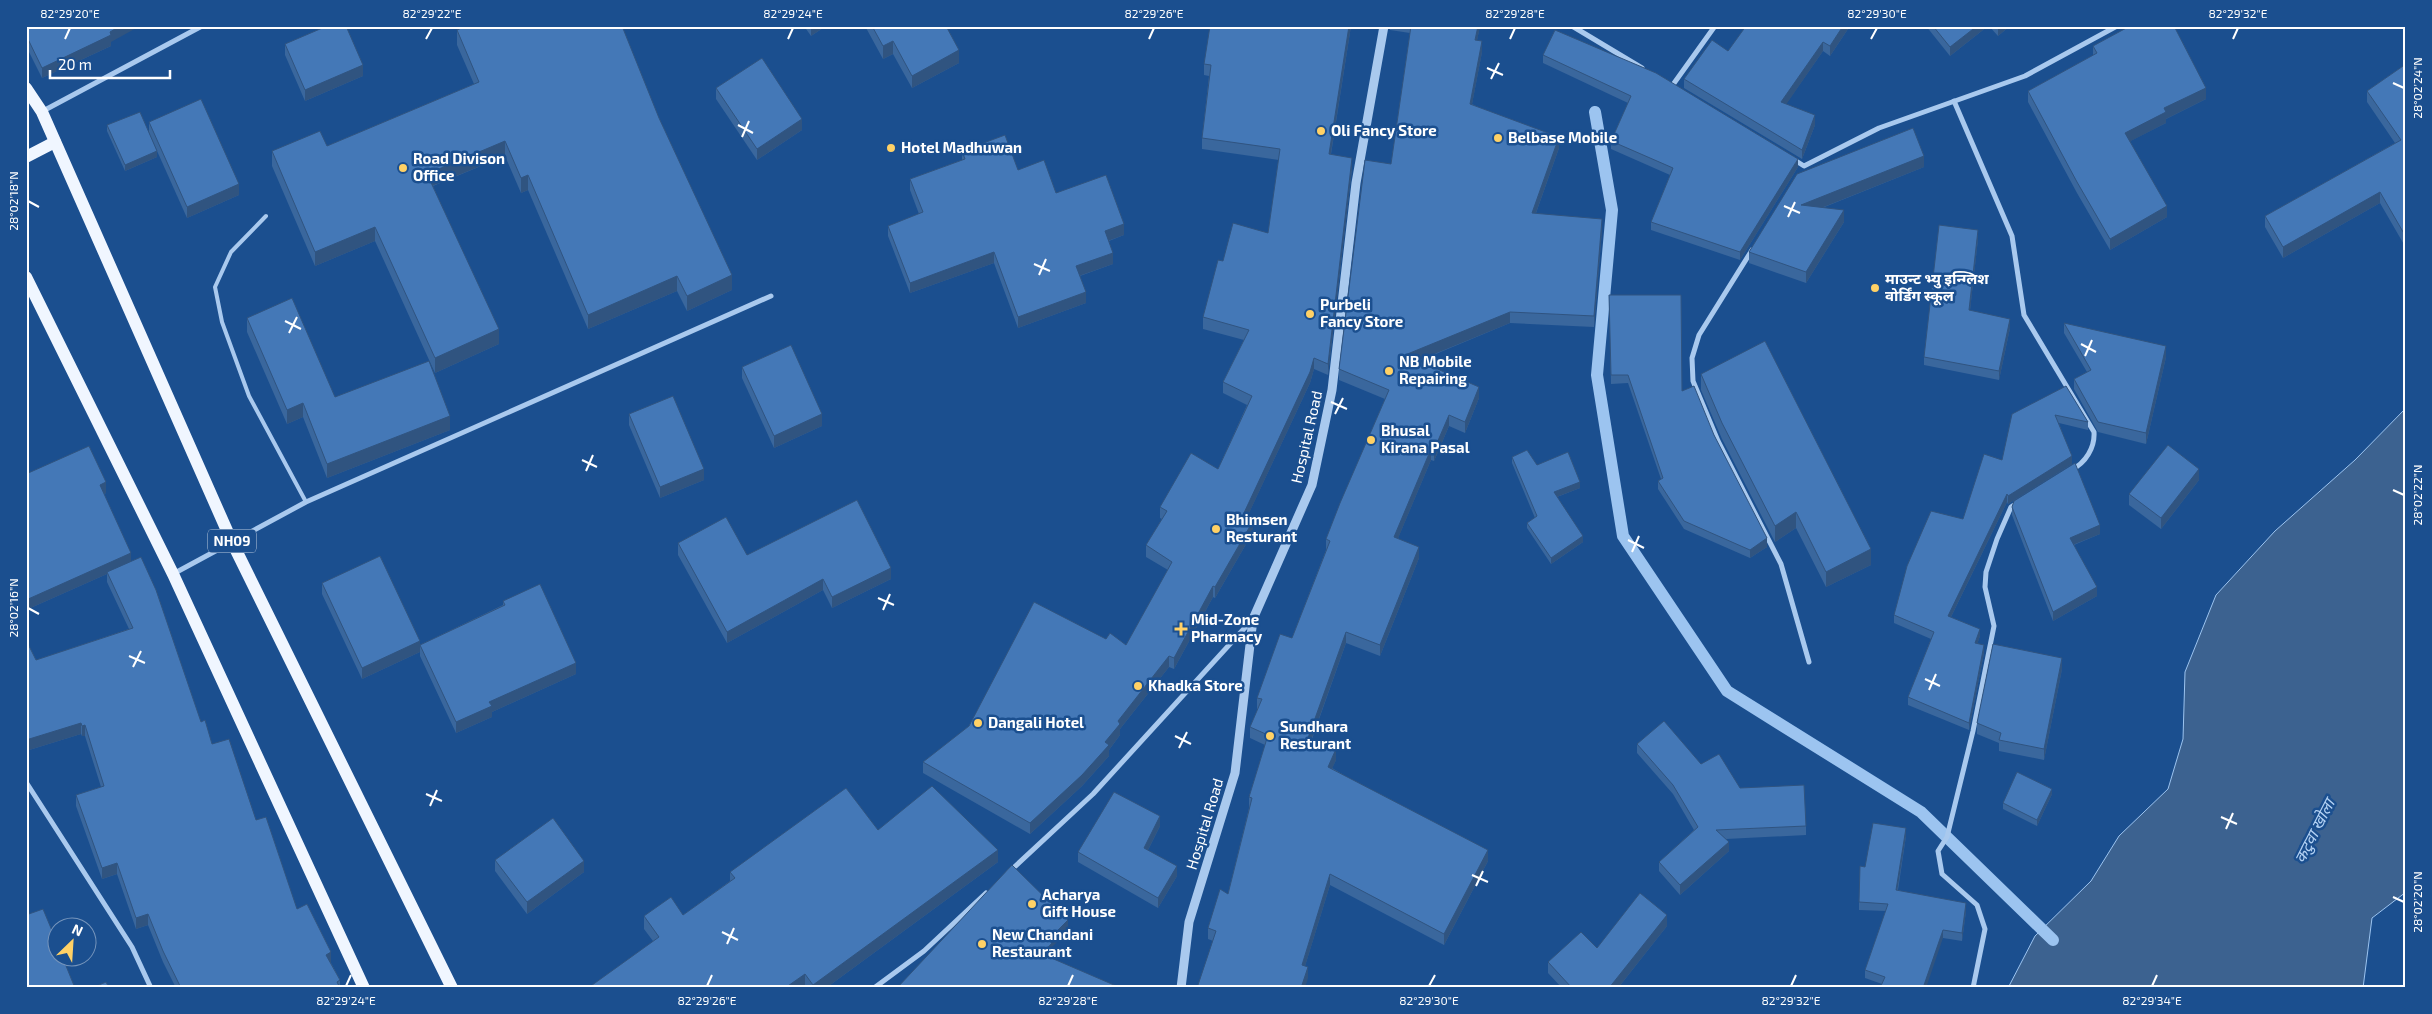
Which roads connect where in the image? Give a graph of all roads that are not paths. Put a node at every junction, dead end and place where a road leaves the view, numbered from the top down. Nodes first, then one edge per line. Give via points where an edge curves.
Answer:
1 (202, 26) edge
2 (1384, 26) edge
3 (1572, 26) edge
4 (1715, 26) edge
5 (2117, 26) edge
6 (1648, 72) edge
7 (1664, 81) edge
8 (1672, 86) junction
9 (26, 88) edge
10 (1680, 91) edge
11 (1954, 101) junction
12 (42, 112) junction
13 (55, 142) junction
14 (1788, 156) edge
15 (26, 157) edge
16 (1804, 166) junction
17 (1799, 174) edge
18 (266, 216) dead end
19 (1757, 242) edge
20 (26, 277) edge
21 (771, 296) dead end
22 (2062, 474) edge
23 (2026, 498) edge
24 (306, 502) junction
25 (232, 542) junction
26 (173, 574) junction
27 (1253, 619) junction
28 (1809, 662) dead end
29 (26, 782) edge
30 (1001, 879) edge
31 (994, 886) edge
32 (151, 988) edge
33 (364, 988) edge
34 (452, 988) edge
35 (874, 988) edge
36 (1180, 988) edge
37 (1973, 988) edge

1 - 12 street
2 - 27 street, Hospital Road via 1356,183 1332,390 1312,485
3 - 6 street
4 - 8 street
5 - 11 street via 2026,76
7 - 8 street
8 - 10 street
9 - 12 main road, NH09
11 - 16 street via 1879,128
11 - 22 street via 2012,236 2024,315 2094,432 2094,442 2080,465
12 - 13 main road, NH09
13 - 15 main road
13 - 25 main road, NH09
14 - 16 street
16 - 17 street
18 - 24 lane via 231,252 215,287 222,322 249,396
19 - 28 street via 1699,335 1692,358 1693,381 1718,441 1781,564
20 - 26 main road
21 - 24 street
23 - 37 street via 2011,507 1996,539 1986,572 1985,587 1994,626 1947,837 1938,851 1942,874 1977,905 1985,929
24 - 25 street
25 - 26 street
25 - 34 main road, NH09
26 - 33 main road
27 - 30 street via 1093,794
27 - 36 street, Hospital Road via 1235,772 1189,922
29 - 32 street via 132,947
31 - 35 street via 924,952

